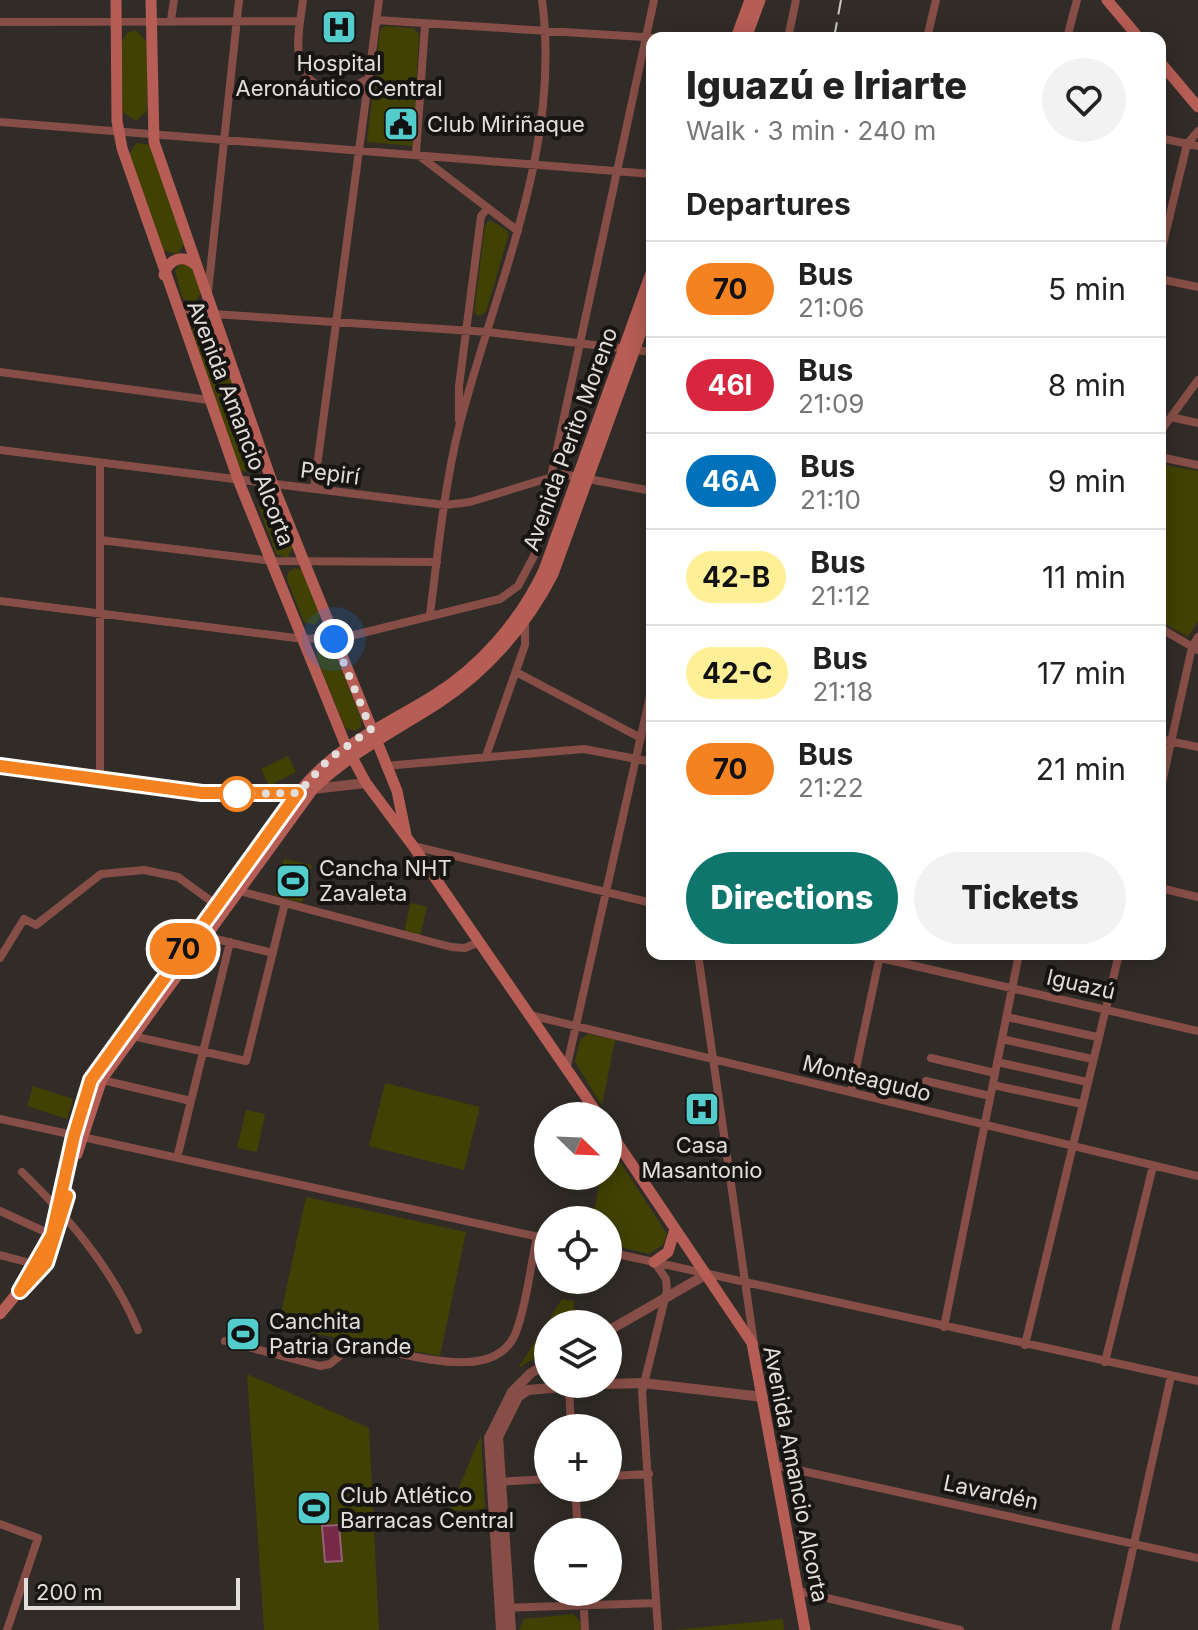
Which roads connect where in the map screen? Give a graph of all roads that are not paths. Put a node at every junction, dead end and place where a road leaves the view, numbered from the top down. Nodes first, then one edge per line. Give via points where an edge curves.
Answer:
1 (116, 0) edge
2 (151, 0) edge
3 (174, 0) edge
4 (239, 0) edge
5 (303, 0) edge
6 (379, 0) edge
7 (542, 0) edge
8 (654, 0) edge
9 (750, 0) edge
10 (760, 0) edge
11 (796, 0) edge
12 (936, 0) edge
13 (1077, 0) edge
14 (1107, 0) edge
15 (171, 20) junction
16 (236, 20) junction
17 (376, 20) junction
18 (116, 21) junction
19 (152, 21) junction
20 (300, 21) junction
21 (0, 22) edge
22 (425, 25) junction
23 (647, 32) edge
24 (738, 32) edge
25 (748, 32) edge
26 (789, 32) edge
27 (928, 32) edge
28 (1069, 32) edge
29 (1134, 32) edge
30 (546, 34) junction
31 (646, 36) joint
32 (1166, 69) edge
33 (368, 79) junction
34 (1198, 107) edge
35 (0, 122) edge
36 (118, 131) junction
37 (1198, 131) edge
38 (151, 134) junction
39 (1166, 139) edge
40 (225, 140) junction
41 (1187, 144) junction
42 (1198, 146) edge
43 (359, 148) junction
44 (416, 153) junction
45 (537, 163) junction
46 (618, 169) junction
47 (646, 173) edge
48 (487, 209) junction
49 (518, 231) junction
50 (1166, 231) edge
51 (196, 265) junction
52 (164, 275) junction
53 (1166, 280) edge
54 (1198, 287) edge
55 (646, 290) edge
56 (208, 297) junction
57 (174, 303) junction
58 (214, 313) junction
59 (646, 314) edge
60 (336, 321) junction
61 (467, 330) junction
62 (488, 332) junction
63 (580, 341) junction
64 (629, 348) junction
65 (646, 351) edge
66 (0, 372) edge
67 (1198, 380) edge
68 (209, 400) junction
69 (1171, 417) junction
70 (1198, 423) edge
71 (1166, 424) edge
72 (459, 427) junction
73 (0, 450) edge
74 (1166, 458) edge
75 (100, 465) junction
76 (1198, 465) edge
77 (584, 476) junction
78 (552, 477) junction
79 (239, 482) junction
80 (273, 485) junction
81 (314, 489) junction
82 (646, 490) edge
83 (445, 505) junction
84 (100, 540) junction
85 (273, 561) junction
86 (305, 562) junction
87 (437, 562) junction
88 (0, 601) edge
89 (97, 614) junction
90 (430, 614) junction
91 (521, 619) junction
92 (1166, 631) edge
93 (1198, 637) edge
94 (304, 639) junction
95 (334, 639) junction
96 (1195, 648) edge
97 (516, 672) junction
98 (646, 715) edge
99 (374, 734) junction
100 (641, 738) junction
101 (1166, 740) edge
102 (1171, 741) junction
103 (1198, 747) edge
104 (348, 751) junction
105 (486, 756) junction
106 (636, 758) junction
107 (646, 760) edge
108 (1166, 764) edge
109 (0, 766) edge
110 (385, 766) junction
111 (100, 781) junction
112 (366, 783) junction
113 (313, 789) junction
114 (298, 793) junction
115 (409, 841) junction
116 (232, 889) junction
117 (1166, 889) edge
118 (604, 892) junction
119 (1198, 897) edge
120 (646, 902) edge
121 (285, 903) junction
122 (215, 904) junction
123 (199, 935) junction
124 (230, 942) junction
125 (479, 942) junction
126 (273, 953) junction
127 (0, 958) edge
128 (699, 960) edge
129 (879, 960) edge
130 (896, 960) edge
131 (1018, 960) edge
132 (1118, 960) edge
133 (1013, 989) junction
134 (1105, 1010) junction
135 (526, 1014) junction
136 (1007, 1017) junction
137 (576, 1026) junction
138 (1198, 1031) edge
139 (128, 1035) junction
140 (1097, 1037) junction
141 (1002, 1039) junction
142 (205, 1054) junction
143 (931, 1058) dead end
144 (712, 1059) junction
145 (1092, 1059) junction
146 (997, 1062) junction
147 (566, 1070) junction
148 (995, 1073) junction
149 (98, 1078) junction
150 (926, 1081) dead end
151 (1087, 1082) junction
152 (993, 1085) junction
153 (851, 1092) junction
154 (990, 1096) junction
155 (191, 1101) junction
156 (589, 1102) edge
157 (1082, 1104) junction
158 (0, 1119) edge
159 (984, 1125) junction
160 (78, 1137) junction
161 (1072, 1146) junction
162 (622, 1149) edge
163 (177, 1158) junction
164 (1153, 1166) junction
165 (22, 1172) dead end
166 (1198, 1176) edge
167 (61, 1210) junction
168 (0, 1211) edge
169 (676, 1228) junction
170 (52, 1235) junction
171 (534, 1236) edge
172 (534, 1250) edge
173 (0, 1255) edge
174 (622, 1255) edge
175 (654, 1262) junction
176 (38, 1265) junction
177 (707, 1274) junction
178 (746, 1283) junction
179 (20, 1291) junction
180 (665, 1300) junction
181 (0, 1314) edge
182 (622, 1323) edge
183 (944, 1327) junction
184 (138, 1330) dead end
185 (225, 1341) dead end
186 (1025, 1345) junction
187 (755, 1353) junction
188 (1105, 1362) junction
189 (534, 1372) edge
190 (1171, 1376) junction
191 (1198, 1381) edge
192 (643, 1383) junction
193 (622, 1384) edge
194 (534, 1391) edge
195 (763, 1397) junction
196 (775, 1465) junction
197 (649, 1474) junction
198 (622, 1475) edge
199 (534, 1480) edge
200 (495, 1482) junction
201 (0, 1524) edge
202 (1135, 1545) junction
203 (1198, 1558) edge
204 (798, 1591) junction
205 (622, 1603) edge
206 (656, 1603) junction
207 (544, 1606) edge
208 (583, 1606) edge
209 (504, 1608) junction
210 (7, 1630) edge
211 (501, 1630) edge
212 (511, 1630) edge
213 (585, 1630) edge
214 (658, 1630) edge
215 (805, 1630) edge
216 (960, 1630) edge
217 (1115, 1630) edge

1 - 18 main road, Avenida Amancio Alcorta
2 - 19 main road, Avenida Amancio Alcorta
3 - 15 street
4 - 16 street
5 - 20 street
6 - 17 street
7 - 30 street
8 - 23 street
9 - 24 main road
10 - 25 main road
11 - 26 street
12 - 27 street
13 - 28 street
14 - 29 main road
15 - 16 street
15 - 19 street
16 - 20 street
16 - 40 street
17 - 22 street
17 - 33 street
18 - 19 street
18 - 21 street
18 - 36 main road, Avenida Amancio Alcorta
19 - 38 main road, Avenida Amancio Alcorta
20 - 33 street via 300,62 313,82 347,90
22 - 30 street
22 - 44 street
30 - 31 street
30 - 45 street
31 - 46 street
32 - 34 main road
33 - 43 street
35 - 36 street
36 - 38 street
36 - 52 main road, Avenida Amancio Alcorta
37 - 41 street
38 - 40 street
38 - 51 main road, Avenida Amancio Alcorta
39 - 41 street
40 - 43 street
40 - 56 street
41 - 42 street
41 - 50 street
43 - 44 street
43 - 60 street
44 - 45 street
44 - 48 street
45 - 46 street
45 - 49 street
46 - 47 street
46 - 63 street
48 - 49 street
48 - 61 street via 481,216
49 - 62 street
51 - 52 main road via 177,259
51 - 56 main road, Avenida Amancio Alcorta
52 - 57 main road, Avenida Amancio Alcorta
53 - 54 street
55 - 64 main road, Avenida Perito Moreno
56 - 58 main road, Avenida Amancio Alcorta
57 - 58 street via 191,312
57 - 68 main road, Avenida Amancio Alcorta
58 - 60 street
58 - 80 main road, Avenida Amancio Alcorta
59 - 64 main road, Avenida Perito Moreno
60 - 61 street
60 - 81 street
61 - 62 street
61 - 72 street
62 - 63 street
62 - 72 street
63 - 64 street
63 - 78 street
64 - 65 street
64 - 77 main road, Avenida Perito Moreno
66 - 68 street
67 - 69 street
68 - 79 main road, Avenida Amancio Alcorta
69 - 70 street
69 - 71 street
72 - 83 street
73 - 75 street, Pepirí
74 - 76 street
75 - 79 street, Pepirí
75 - 84 street
77 - 78 street, Pepirí
77 - 82 street, Pepirí
77 - 91 main road, Avenida Perito Moreno
78 - 83 street, Pepirí
78 - 90 street via 534,556 508,596
79 - 80 street, Pepirí
79 - 85 main road, Avenida Amancio Alcorta
80 - 81 street, Pepirí
80 - 86 main road, Avenida Amancio Alcorta
81 - 83 street, Pepirí
83 - 87 street
84 - 85 street
84 - 89 street
85 - 86 street
85 - 94 main road, Avenida Amancio Alcorta
86 - 87 street
86 - 95 main road, Avenida Amancio Alcorta
87 - 90 street
88 - 89 street
89 - 94 street
89 - 111 street
90 - 95 street
91 - 97 street via 525,645
91 - 99 main road, Avenida Perito Moreno via 467,681
92 - 96 street
93 - 96 street
94 - 95 street
94 - 104 main road, Avenida Amancio Alcorta
95 - 99 main road, Avenida Amancio Alcorta
96 - 102 street
97 - 100 street
97 - 105 street
98 - 100 street
99 - 104 main road, Avenida Perito Moreno
99 - 110 main road, Avenida Amancio Alcorta
100 - 106 street
101 - 102 street
102 - 103 street
102 - 108 street
104 - 112 main road, Avenida Amancio Alcorta
104 - 113 main road
104 - 114 main road via 320,767
105 - 106 street via 584,749
105 - 110 street
106 - 107 street
106 - 118 street
109 - 111 street
110 - 112 main road
110 - 115 main road, Avenida Amancio Alcorta
111 - 114 street via 202,793
112 - 113 street
112 - 115 main road, Avenida Amancio Alcorta
113 - 114 street
113 - 116 main road
114 - 116 main road
115 - 118 street
115 - 125 main road, Avenida Amancio Alcorta
116 - 121 street
116 - 122 main road
116 - 123 main road
117 - 119 street
118 - 120 street
118 - 137 street
121 - 125 street via 451,947
121 - 126 street
122 - 123 main road
122 - 127 street via 178,877 144,870 101,874 45,920 36,925 24,919
123 - 124 street
123 - 139 main road
124 - 126 street
124 - 142 street
125 - 135 main road, Avenida Amancio Alcorta
126 - 142 street via 249,1057 242,1062
128 - 144 street
129 - 153 street
130 - 133 street, Iguazú
131 - 133 street
132 - 134 street
133 - 134 street, Iguazú
133 - 136 street
134 - 138 street, Iguazú
134 - 140 street
135 - 137 street, Monteagudo
135 - 147 main road, Avenida Amancio Alcorta
136 - 140 street
136 - 141 street
137 - 144 street, Monteagudo
137 - 147 street
139 - 142 street
139 - 149 main road
140 - 145 street
141 - 145 street
141 - 146 street
142 - 155 street
143 - 148 street
144 - 153 street, Monteagudo
144 - 178 street
145 - 151 street
146 - 148 street
146 - 151 street
147 - 156 main road, Avenida Amancio Alcorta
148 - 152 street
149 - 155 street
149 - 160 main road
150 - 154 street
151 - 157 street
152 - 154 street
152 - 157 street
153 - 159 street, Monteagudo
154 - 159 street
155 - 163 street
157 - 161 street
158 - 160 street
159 - 161 street, Monteagudo
159 - 183 street
160 - 163 street
160 - 167 main road
161 - 164 street, Monteagudo
161 - 186 street
162 - 169 main road, Avenida Amancio Alcorta
163 - 171 street
164 - 166 street, Monteagudo
164 - 188 street
165 - 167 street
167 - 170 main road
167 - 179 main road via 46,1263
167 - 184 street via 112,1279
168 - 170 street
169 - 175 main road via 673,1245
169 - 177 main road, Avenida Amancio Alcorta
170 - 176 main road
172 - 185 street via 515,1335 501,1352 484,1361 461,1363 352,1346 320,1366
173 - 176 street
174 - 175 street
175 - 177 street
175 - 180 street via 666,1279
176 - 179 main road
177 - 178 street
177 - 180 street
177 - 187 main road, Avenida Amancio Alcorta
178 - 183 street
178 - 187 street
179 - 181 main road
180 - 182 street
180 - 192 street
183 - 186 street
186 - 188 street
187 - 195 main road, Avenida Amancio Alcorta
188 - 190 street
189 - 200 street via 521,1381 492,1428 488,1449
190 - 191 street
190 - 202 street
192 - 193 street
192 - 195 street
192 - 197 street
194 - 200 street via 521,1393 498,1437
195 - 196 main road, Avenida Amancio Alcorta
196 - 202 street, Lavardén
196 - 204 main road, Avenida Amancio Alcorta
197 - 198 street
197 - 206 street
199 - 200 street
200 - 209 street
201 - 210 street via 38,1538
202 - 203 street, Lavardén
202 - 217 street
204 - 215 main road, Avenida Amancio Alcorta
204 - 216 street
205 - 206 street
206 - 214 street
207 - 209 street
208 - 213 street
209 - 211 street
209 - 212 street

